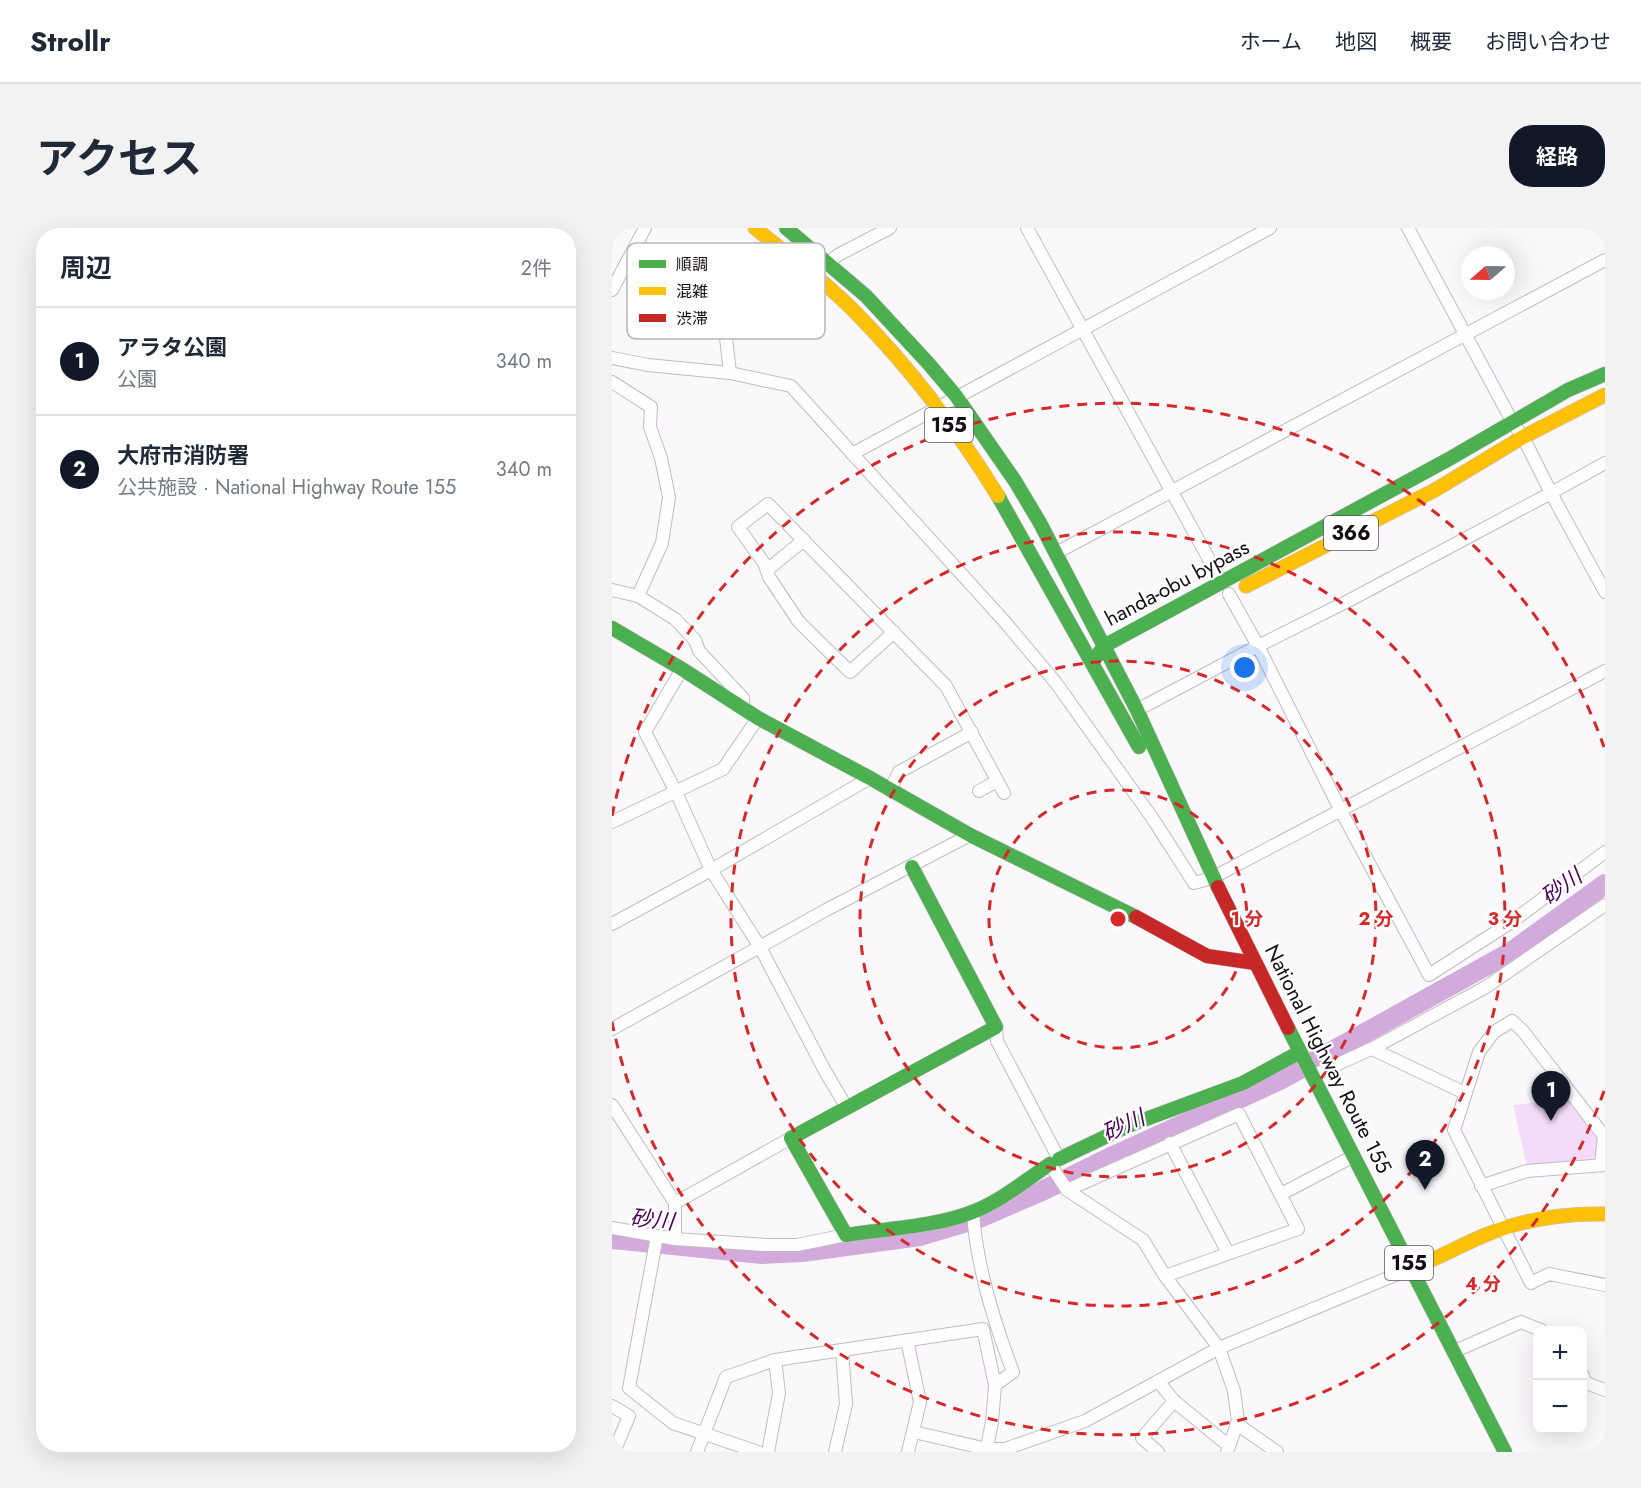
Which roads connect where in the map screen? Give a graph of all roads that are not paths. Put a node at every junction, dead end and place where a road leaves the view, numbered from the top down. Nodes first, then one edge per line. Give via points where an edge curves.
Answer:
1 (645, 228) edge
2 (755, 228) edge
3 (786, 228) edge
4 (890, 228) edge
5 (1028, 228) edge
6 (1270, 228) edge
7 (1408, 228) edge
8 (637, 243) edge
9 (774, 243) edge
10 (804, 243) edge
11 (627, 260) edge
12 (825, 260) edge
13 (1605, 260) edge
14 (828, 263) junction
15 (613, 285) edge
16 (825, 286) edge
17 (1083, 329) junction
18 (1466, 336) junction
19 (726, 339) edge
20 (612, 358) edge
21 (730, 373) junction
22 (1605, 374) edge
23 (612, 382) edge
24 (1605, 395) edge
25 (956, 396) junction
26 (936, 407) junction
27 (1513, 423) junction
28 (1523, 437) junction
29 (852, 454) junction
30 (1605, 463) edge
31 (1171, 492) junction
32 (1551, 493) junction
33 (804, 540) junction
34 (1056, 553) junction
35 (767, 570) junction
36 (1226, 589) junction
37 (616, 591) edge
38 (1605, 592) edge
39 (638, 596) junction
40 (612, 603) edge
41 (612, 628) edge
42 (894, 632) junction
43 (1258, 646) junction
44 (1107, 653) junction
45 (1093, 662) junction
46 (682, 669) junction
47 (1605, 671) edge
48 (744, 709) junction
49 (1137, 710) junction
50 (758, 718) junction
51 (972, 732) junction
52 (870, 778) junction
53 (997, 780) junction
54 (890, 790) junction
55 (979, 791) dead end
56 (676, 792) junction
57 (1004, 793) dead end
58 (1341, 811) junction
59 (612, 822) edge
60 (970, 835) junction
61 (1605, 852) edge
62 (912, 867) junction
63 (711, 870) junction
64 (1212, 878) junction
65 (1605, 905) edge
66 (612, 924) edge
67 (760, 947) junction
68 (1256, 963) junction
69 (996, 1027) junction
70 (612, 1029) edge
71 (1372, 1049) junction
72 (1300, 1052) junction
73 (1312, 1076) junction
74 (1466, 1093) junction
75 (612, 1106) edge
76 (847, 1108) junction
77 (791, 1138) junction
78 (1170, 1143) junction
79 (1354, 1156) junction
80 (1053, 1163) junction
81 (1603, 1165) edge
82 (1481, 1185) junction
83 (1066, 1189) junction
84 (1281, 1194) junction
85 (675, 1203) junction
86 (973, 1212) junction
87 (1605, 1214) edge
88 (1503, 1227) junction
89 (612, 1228) edge
90 (846, 1235) junction
91 (657, 1236) junction
92 (675, 1239) junction
93 (1228, 1253) junction
94 (1412, 1268) junction
95 (1165, 1276) junction
96 (1605, 1285) edge
97 (1533, 1327) edge
98 (907, 1340) junction
99 (1219, 1348) junction
100 (842, 1350) junction
101 (1453, 1352) junction
102 (775, 1360) junction
103 (1585, 1380) edge
104 (1158, 1381) junction
105 (995, 1385) junction
106 (1605, 1390) edge
107 (1174, 1401) junction
108 (612, 1406) edge
109 (1237, 1424) junction
110 (914, 1432) junction
111 (704, 1434) junction
112 (1228, 1449) edge
113 (987, 1451) edge
114 (614, 1452) edge
115 (697, 1452) edge
116 (758, 1452) edge
117 (768, 1452) edge
118 (835, 1452) edge
119 (908, 1452) edge
120 (1158, 1452) edge
121 (1277, 1452) edge
122 (1505, 1452) edge

1 - 8 street
2 - 9 main road, National Highway Route 155 / 155
3 - 10 main road, National Highway Route 155 / 155
4 - 14 street
5 - 17 street
6 - 17 street
7 - 18 street
11 - 15 street
12 - 14 main road, National Highway Route 155 / 155
13 - 18 street
14 - 25 main road, National Highway Route 155 / 155 via 866,296
16 - 26 main road, National Highway Route 155 / 155 via 857,314
17 - 25 street
17 - 31 street
18 - 27 street
18 - 31 street
19 - 21 street
20 - 21 street
21 - 29 street via 791,386
22 - 27 main road, handa-obu bypass / 366 via 1568,390
23 - 39 street via 651,407 650,427 669,497 662,543
24 - 28 main road, handa-obu bypass / 366
25 - 26 street
25 - 34 main road, National Highway Route 155 / 155 via 1015,481
26 - 29 street
26 - 45 main road, National Highway Route 155 / 155 via 1014,521
27 - 28 street
27 - 36 main road, handa-obu bypass / 366
28 - 32 street
28 - 36 main road, handa-obu bypass / 366 via 1435,490
29 - 64 street via 1056,683 1194,883
30 - 32 street
31 - 34 street
31 - 36 street
32 - 38 street
32 - 43 street
33 - 35 street
33 - 35 street via 768,504 738,527
33 - 42 street
34 - 44 main road, National Highway Route 155 / 155
35 - 42 street via 799,621 850,672
36 - 43 street
36 - 44 main road, handa-obu bypass / 366
37 - 39 street
37 - 40 street
39 - 48 street via 675,619 695,640 699,651 743,698
41 - 46 main road
42 - 51 street via 946,686
43 - 49 street
43 - 58 street
44 - 45 main road, handa-obu bypass / 366
44 - 49 main road, National Highway Route 155 / 155
45 - 64 main road, National Highway Route 155 / 155 via 1193,851
46 - 48 main road
46 - 56 street via 645,732
47 - 58 street
48 - 50 main road
49 - 64 main road, National Highway Route 155 / 155
50 - 52 main road
50 - 56 street via 723,769
51 - 53 street
51 - 54 street via 899,772
52 - 54 main road
52 - 63 street
53 - 55 street
53 - 57 street
54 - 60 main road
56 - 59 street
56 - 63 street
58 - 61 street via 1429,975 1513,921
58 - 64 street
60 - 62 street
60 - 68 main road via 1207,956
62 - 67 street
62 - 69 main road
63 - 66 street
63 - 67 street
64 - 68 main road, National Highway Route 155 / 155
65 - 71 street via 1486,987
67 - 70 street
67 - 76 street
68 - 72 main road, National Highway Route 155 / 155
69 - 76 main road
69 - 80 street via 997,1041
71 - 73 street
71 - 74 street
72 - 73 main road, National Highway Route 155 / 155
72 - 80 main road via 1243,1083 1130,1125
73 - 79 main road, National Highway Route 155 / 155
74 - 81 street via 1479,1052 1494,1032 1512,1021 1604,1136
74 - 82 street via 1454,1130
75 - 85 street
76 - 77 main road
77 - 85 street
77 - 90 main road
78 - 83 street
78 - 84 street via 1239,1113
78 - 93 street
79 - 84 street
79 - 94 main road, National Highway Route 155 / 155
80 - 83 street
80 - 86 main road
81 - 82 street via 1527,1171
82 - 88 street
83 - 95 street via 1143,1240
84 - 93 street via 1298,1229
85 - 92 street
86 - 90 main road
86 - 105 street via 975,1242 1012,1372
87 - 88 main road via 1529,1220
88 - 94 main road via 1433,1262
88 - 96 street via 1531,1283 1549,1274
89 - 91 street
90 - 92 street via 797,1245
91 - 92 street
91 - 111 street via 629,1388 673,1423
93 - 95 street
94 - 99 street
94 - 101 main road, National Highway Route 155 / 155
95 - 99 street
97 - 101 street via 1521,1322
98 - 100 street
98 - 105 street via 982,1329
98 - 110 street via 920,1402
99 - 104 street
99 - 109 street via 1234,1391
100 - 102 street
100 - 118 street via 846,1404
101 - 122 main road, National Highway Route 155 / 155
102 - 111 street via 726,1377
102 - 117 street via 779,1393
103 - 106 street
104 - 107 street
104 - 113 street via 1085,1421 1005,1449
105 - 113 street
107 - 112 street
107 - 120 street via 1142,1438
108 - 114 street via 629,1416
109 - 112 street
109 - 121 street
110 - 113 street
110 - 119 street
111 - 115 street
111 - 116 street

